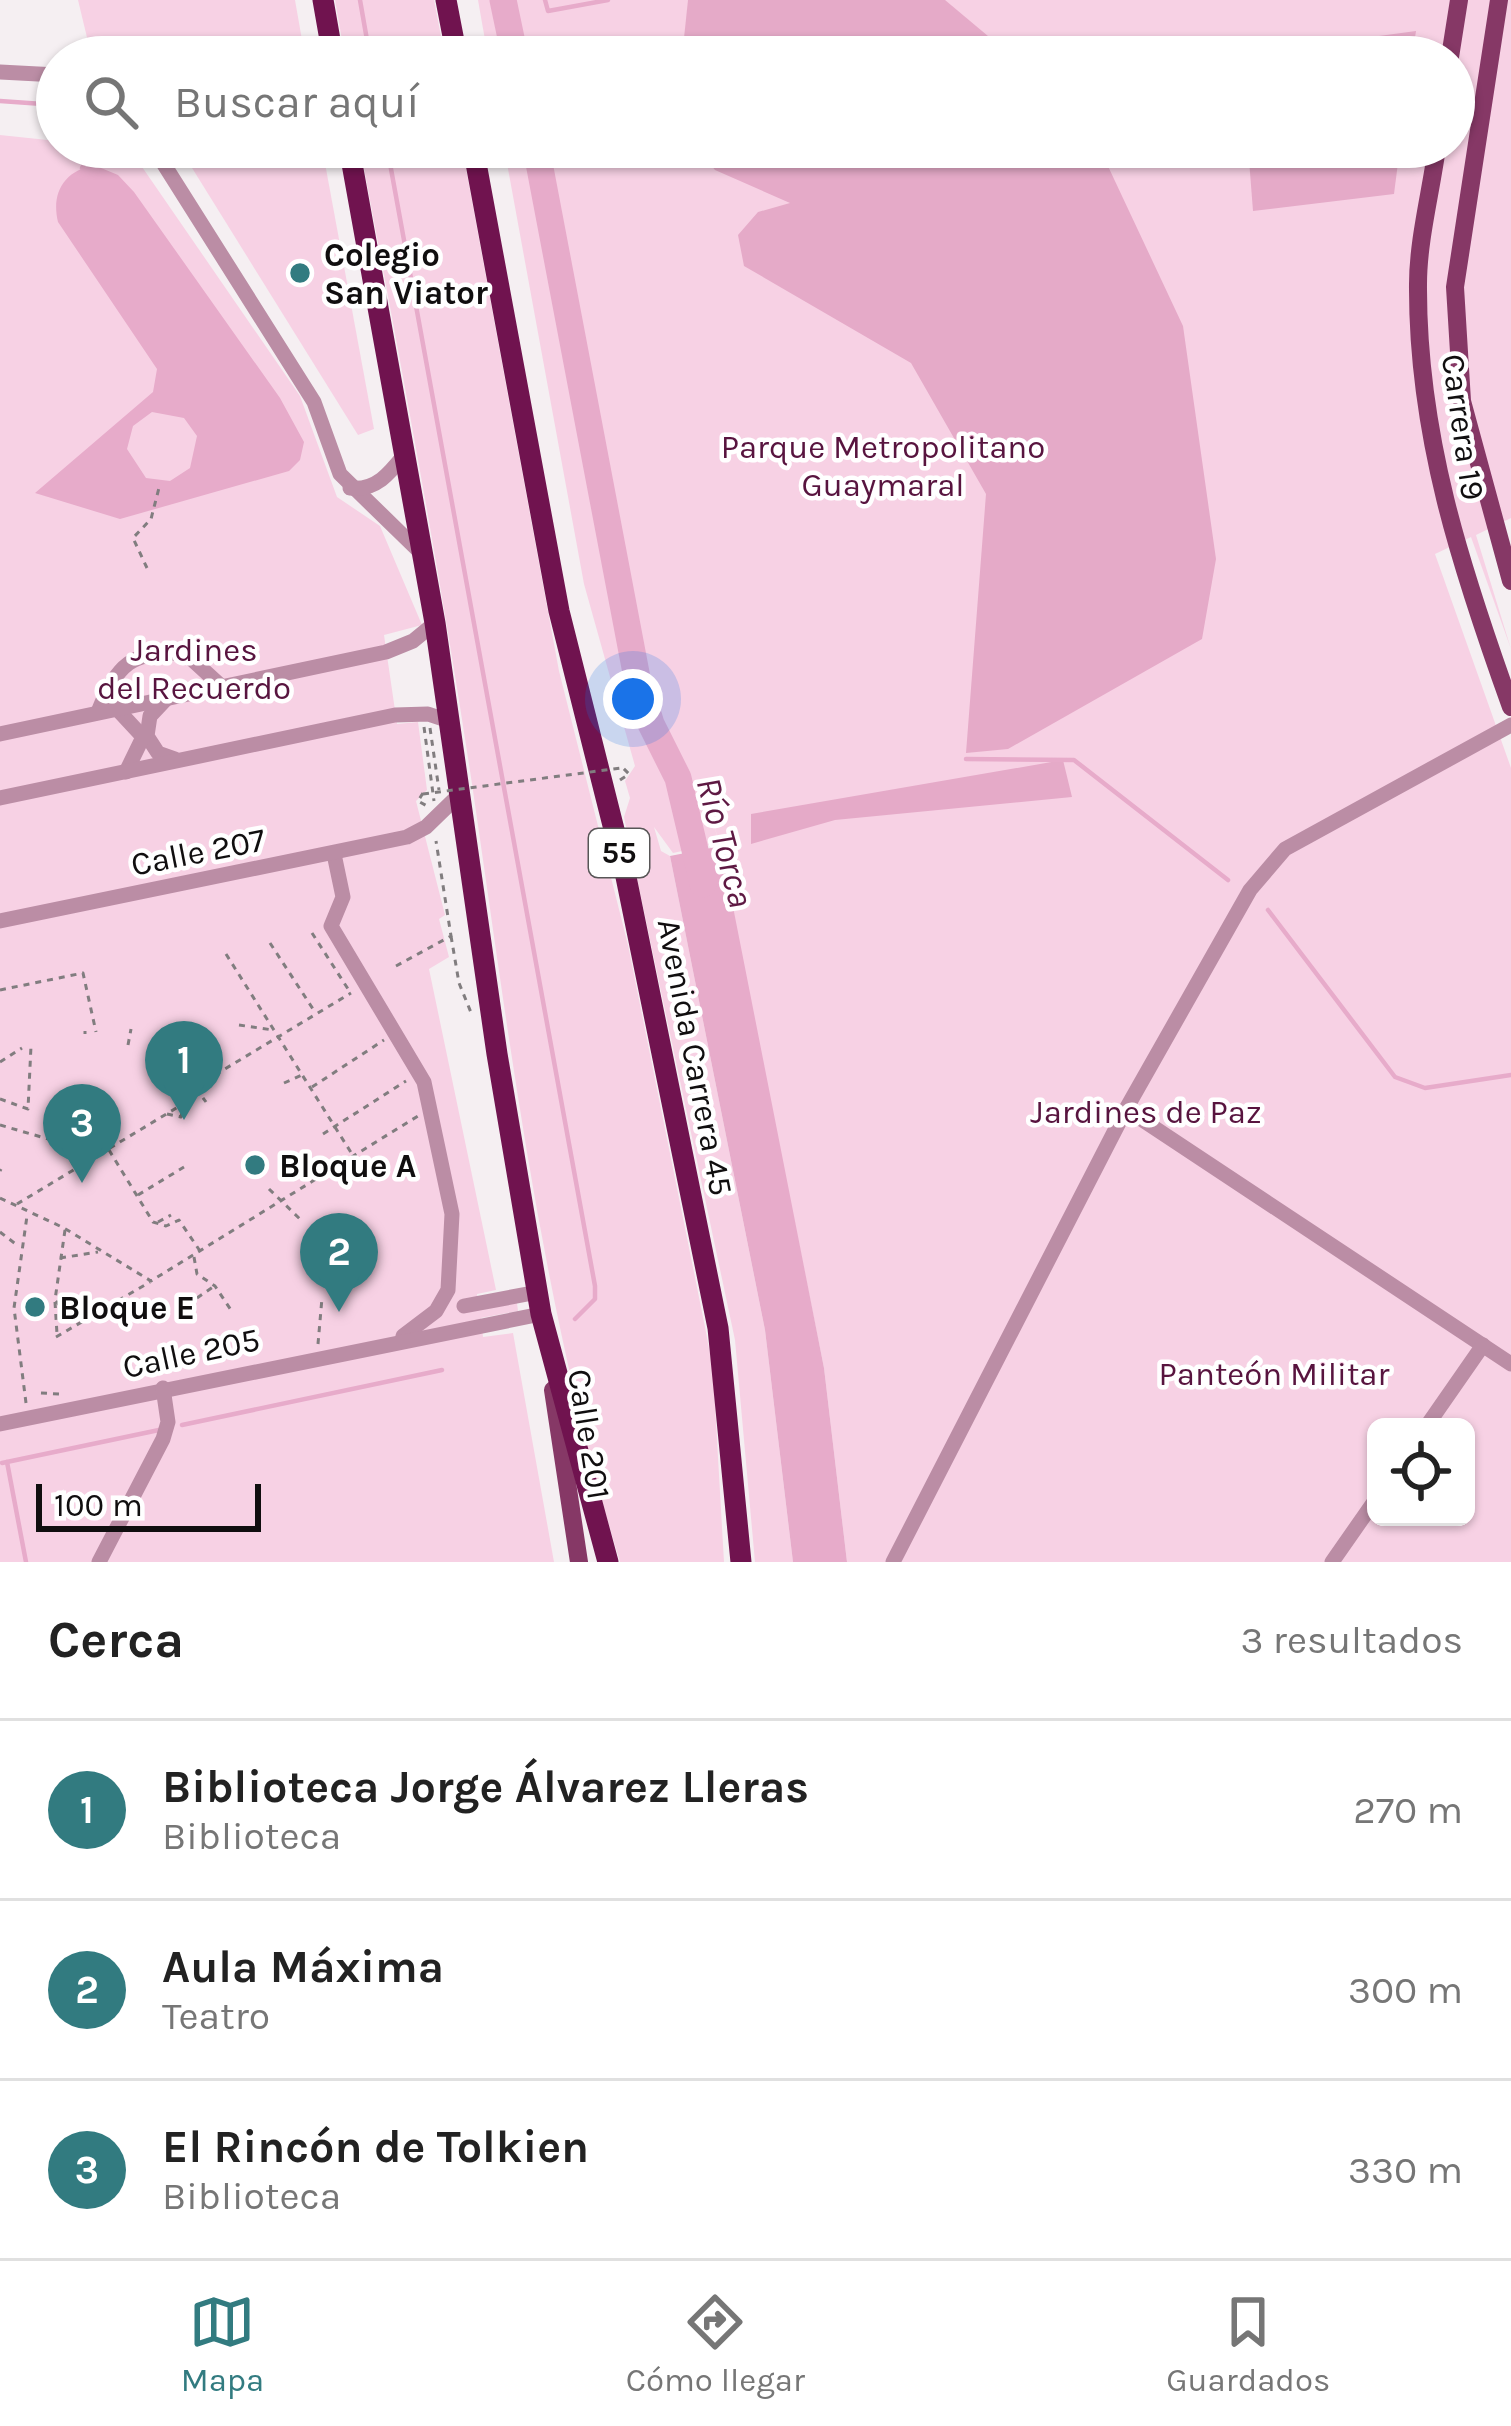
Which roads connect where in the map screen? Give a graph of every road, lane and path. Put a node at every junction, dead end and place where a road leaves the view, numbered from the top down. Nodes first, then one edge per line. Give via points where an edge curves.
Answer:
1 (323, 0) edge
2 (446, 0) edge
3 (1459, 0) edge
4 (1499, 0) edge
5 (329, 36) edge
6 (453, 36) edge
7 (1453, 36) edge
8 (0, 72) edge
9 (36, 74) edge
10 (1475, 160) edge
11 (166, 168) edge
12 (353, 168) edge
13 (477, 168) edge
14 (1434, 168) edge
15 (1474, 168) edge
16 (405, 454) junction
17 (160, 485) dead end
18 (350, 488) junction
19 (424, 555) junction
20 (147, 568) dead end
21 (1511, 581) edge
22 (435, 623) junction
23 (220, 686) junction
24 (168, 698) junction
25 (1511, 706) edge
26 (117, 709) junction
27 (98, 712) junction
28 (422, 714) junction
29 (449, 721) junction
30 (1511, 725) edge
31 (0, 734) edge
32 (182, 760) junction
33 (622, 767) dead end
34 (126, 772) junction
35 (460, 794) junction
36 (0, 798) edge
37 (431, 812) junction
38 (334, 854) junction
39 (0, 921) edge
40 (312, 933) dead end
41 (270, 943) dead end
42 (226, 954) dead end
43 (396, 966) dead end
44 (358, 989) junction
45 (0, 990) edge
46 (317, 1014) junction
47 (239, 1025) dead end
48 (131, 1029) dead end
49 (273, 1030) junction
50 (96, 1032) dead end
51 (278, 1038) junction
52 (387, 1038) dead end
53 (128, 1045) dead end
54 (32, 1046) dead end
55 (22, 1048) dead end
56 (0, 1062) edge
57 (302, 1075) junction
58 (413, 1077) dead end
59 (284, 1083) dead end
60 (195, 1087) junction
61 (310, 1088) junction
62 (0, 1099) edge
63 (206, 1102) dead end
64 (183, 1104) junction
65 (1126, 1109) junction
66 (424, 1112) dead end
67 (167, 1114) junction
68 (0, 1125) edge
69 (335, 1126) junction
70 (322, 1134) dead end
71 (107, 1149) junction
72 (353, 1155) junction
73 (184, 1167) dead end
74 (75, 1169) junction
75 (268, 1189) dead end
76 (137, 1196) junction
77 (0, 1198) edge
78 (279, 1202) junction
79 (14, 1206) junction
80 (28, 1213) junction
81 (301, 1220) dead end
82 (156, 1223) junction
83 (173, 1223) junction
84 (66, 1228) junction
85 (0, 1232) edge
86 (21, 1247) junction
87 (99, 1252) junction
88 (197, 1253) junction
89 (58, 1258) junction
90 (152, 1281) junction
91 (215, 1286) junction
92 (197, 1298) dead end
93 (322, 1298) dead end
94 (55, 1300) junction
95 (539, 1303) junction
96 (464, 1306) dead end
97 (233, 1313) dead end
98 (90, 1317) junction
99 (396, 1340) junction
100 (1483, 1346) junction
101 (318, 1348) dead end
102 (1511, 1364) edge
103 (163, 1388) junction
104 (41, 1393) dead end
105 (1432, 1418) edge
106 (0, 1424) edge
107 (1367, 1512) edge
108 (99, 1562) edge
109 (579, 1562) edge
110 (608, 1562) edge
111 (741, 1562) edge
112 (893, 1562) edge
113 (1332, 1562) edge

1 - 5 highway
2 - 6 highway
3 - 7 main road
4 - 10 main road, Carrera 19
8 - 9 street
11 - 18 street via 314,402
12 - 16 highway
13 - 111 highway, Avenida Carrera 45 / 55 via 559,611 626,877 718,1328
14 - 25 main road, Carrera 19 via 1418,281 1425,400 1450,538
15 - 21 main road, Carrera 19 via 1456,287 1462,401
16 - 18 street via 377,483
16 - 19 highway
17 - 20 path via 155,510 133,538
18 - 19 street
19 - 22 highway
22 - 23 street via 386,652
22 - 29 highway
23 - 24 street
23 - 27 street via 186,654 129,660 114,671
24 - 26 street
24 - 32 street via 150,716 147,736 158,753
26 - 27 street
26 - 34 street via 142,737
27 - 31 street
28 - 29 street
28 - 32 street
28 - 37 path
29 - 35 highway
30 - 65 street via 1285,849 1222,932
32 - 34 street
33 - 37 path, bridge via 629,772 624,779 623,768 423,794 418,801 425,805 427,794 423,794 419,795 418,801 420,804
34 - 36 street
35 - 37 street, Calle 207
35 - 95 highway
37 - 38 street, Calle 207 via 406,837
37 - 43 path via 451,936
38 - 39 street, Calle 207
38 - 44 street via 344,897 331,926
40 - 44 path
41 - 46 path
42 - 49 path
44 - 46 path
44 - 99 street via 427,1090 454,1241 440,1310
45 - 50 path via 83,973
46 - 51 path
47 - 49 path
48 - 53 path
49 - 51 path
51 - 57 path
51 - 60 path
52 - 61 path
54 - 62 path via 28,1109
55 - 56 path
57 - 59 path
57 - 61 path
58 - 69 path
60 - 63 path
60 - 64 path
61 - 69 path
64 - 67 path
64 - 67 path via 181,1117
65 - 100 street
65 - 112 street
66 - 72 path
67 - 71 path
68 - 74 path via 62,1143
69 - 70 path
69 - 72 path
71 - 74 path
71 - 76 path
72 - 78 path
73 - 76 path
74 - 79 path
75 - 78 path
76 - 82 path
77 - 79 path
78 - 81 path
78 - 88 path
79 - 80 path
80 - 84 path
80 - 86 path
82 - 83 path
82 - 83 path via 170,1215
83 - 88 path via 179,1220
84 - 87 path
84 - 89 path
85 - 86 path
86 - 104 path via 14,1308 27,1407 61,1397
87 - 89 path
87 - 90 path
88 - 90 path
88 - 91 path via 197,1274
89 - 94 path
90 - 98 path
91 - 92 path
91 - 97 path
93 - 101 path
94 - 98 path via 71,1317
94 - 98 path via 56,1337
95 - 96 street
95 - 99 street, Calle 205
95 - 109 main road, Calle 201
95 - 110 highway
99 - 103 street, Calle 205
100 - 102 street
100 - 105 street
103 - 106 street, Calle 205
103 - 108 street via 163,1439
107 - 113 street

